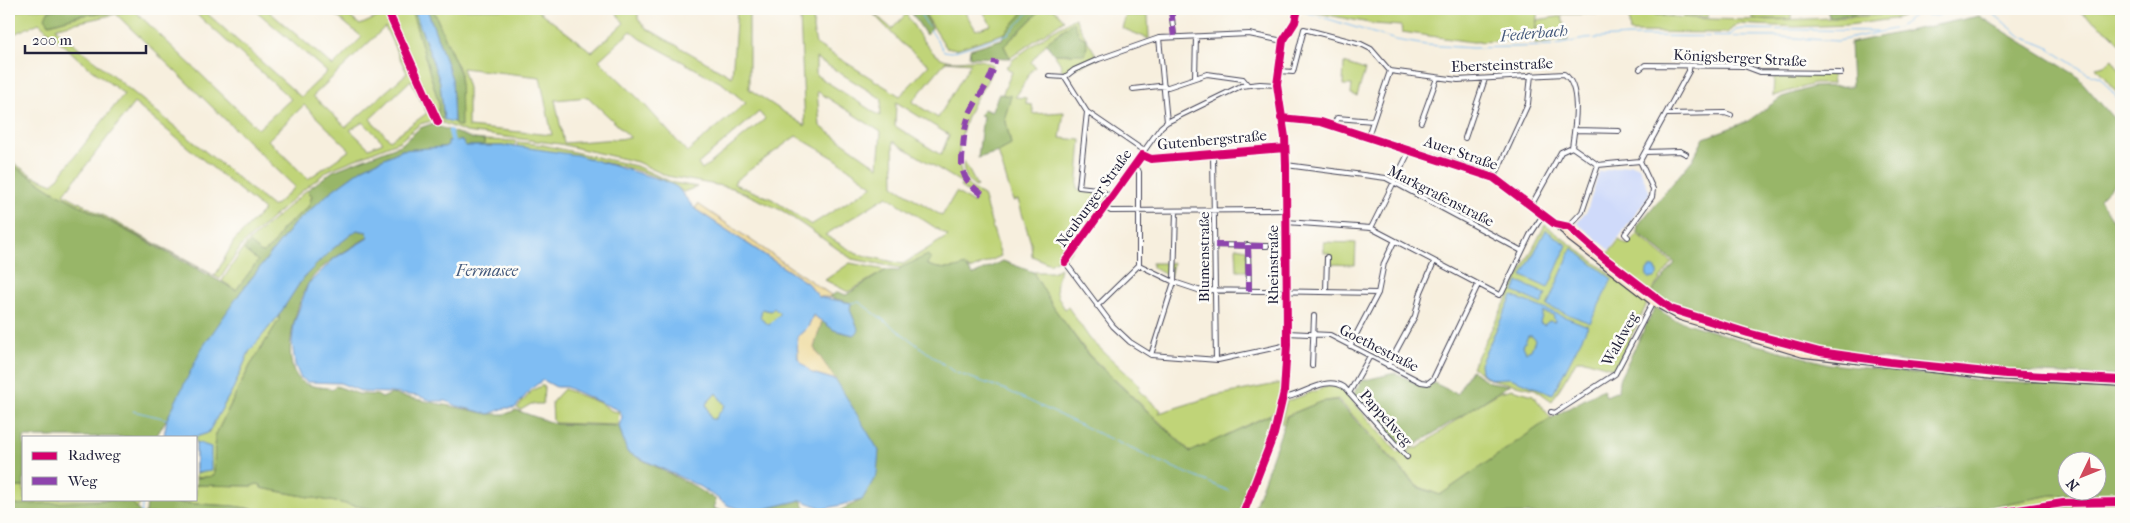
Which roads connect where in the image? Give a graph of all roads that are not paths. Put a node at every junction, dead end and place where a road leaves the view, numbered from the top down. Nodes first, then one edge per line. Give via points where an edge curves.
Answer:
1 (1171, 9) edge
2 (1298, 11) edge
3 (1174, 36) junction
4 (1159, 38) junction
5 (1196, 38) junction
6 (1283, 41) junction
7 (1689, 66) junction
8 (1640, 69) dead end
9 (1278, 70) junction
10 (1390, 71) junction
11 (1841, 73) dead end
12 (1049, 76) dead end
13 (1531, 76) junction
14 (1065, 77) junction
15 (1194, 77) junction
16 (1437, 78) junction
17 (1486, 79) junction
18 (1247, 84) junction
19 (1277, 85) junction
20 (1164, 87) junction
21 (1132, 90) dead end
22 (1086, 112) junction
23 (1667, 114) junction
24 (1731, 115) dead end
25 (1281, 118) junction
26 (1373, 121) junction
27 (1167, 122) junction
28 (1421, 122) dead end
29 (1333, 126) junction
30 (1575, 130) junction
31 (1619, 131) dead end
32 (1368, 136) junction
33 (1465, 138) dead end
34 (1572, 147) junction
35 (1285, 148) junction
36 (1410, 150) junction
37 (1646, 152) junction
38 (1143, 153) junction
39 (1214, 154) junction
40 (1686, 154) dead end
41 (1640, 161) junction
42 (1135, 164) junction
43 (1286, 165) junction
44 (1598, 165) junction
45 (1494, 178) junction
46 (1395, 183) junction
47 (1112, 197) junction
48 (1531, 206) junction
49 (1105, 208) junction
50 (1286, 210) junction
51 (1139, 211) junction
52 (1176, 211) junction
53 (1215, 211) junction
54 (1543, 215) junction
55 (1286, 222) junction
56 (1371, 228) junction
57 (1564, 231) junction
58 (1628, 237) dead end
59 (1394, 242) junction
60 (1215, 246) junction
61 (1248, 246) junction
62 (1267, 246) dead end
63 (1522, 250) junction
64 (1327, 257) dead end
65 (1434, 262) junction
66 (1139, 265) junction
67 (1174, 282) junction
68 (1478, 285) junction
69 (1215, 291) junction
70 (1249, 291) junction
71 (1286, 291) junction
72 (1326, 291) junction
73 (1378, 293) junction
74 (1653, 302) junction
75 (1097, 306) junction
76 (1314, 316) dead end
77 (1287, 333) junction
78 (1314, 334) junction
79 (1287, 345) junction
80 (1350, 346) junction
81 (1151, 355) junction
82 (1370, 356) junction
83 (1216, 360) junction
84 (1312, 366) dead end
85 (1388, 366) junction
86 (2121, 383) edge
87 (1349, 393) junction
88 (1283, 398) junction
89 (1551, 412) dead end
90 (1407, 457) dead end
91 (1243, 514) edge

1 - 3 street
2 - 6 main road, Rheinstraße
3 - 4 street
3 - 5 street
4 - 14 street via 1146,41 1144,46 1099,59
4 - 20 street
5 - 6 street via 1249,34
5 - 15 street
6 - 9 main road, Rheinstraße
7 - 8 street, Königsberger Straße via 1645,65
7 - 11 street, Königsberger Straße via 1744,66 1760,72
7 - 23 street
9 - 10 street via 1293,72 1304,29 1361,44 1371,49
9 - 19 main road, Rheinstraße
10 - 16 street, Ebersteinstraße
10 - 26 street
12 - 14 street
13 - 17 street, Ebersteinstraße
13 - 30 street, Ebersteinstraße via 1564,74 1571,78 1575,90
13 - 45 street via 1528,104
14 - 22 street
15 - 18 street via 1207,74 1232,76 1243,79
15 - 20 street
16 - 17 street, Ebersteinstraße
16 - 28 street
17 - 33 street
18 - 19 street, Neuburger Straße
18 - 27 street, Neuburger Straße
19 - 25 main road, Rheinstraße
20 - 21 street
20 - 27 street
22 - 38 street
22 - 47 street via 1079,187 1097,189
23 - 24 street
23 - 37 street
25 - 29 main road, Auer Straße
25 - 35 main road, Rheinstraße
26 - 29 street via 1337,118
26 - 32 street
27 - 38 street, Neuburger Straße
29 - 32 main road, Auer Straße
30 - 31 street
30 - 34 street, Ebersteinstraße
32 - 36 main road, Auer Straße
34 - 44 street
34 - 48 street via 1561,152
35 - 39 street, Gutenbergstraße
35 - 43 main road, Rheinstraße
36 - 45 main road, Auer Straße
36 - 46 street
37 - 40 street via 1680,151
37 - 41 street
38 - 39 street, Gutenbergstraße via 1151,159
38 - 42 street, Neuburger Straße
39 - 53 street, Blumenstraße
41 - 44 street
41 - 58 street via 1653,190 1652,197 1625,234
42 - 47 street, Neuburger Straße
42 - 51 street via 1139,172
43 - 46 street, Markgrafenstraße via 1386,178
43 - 50 main road, Rheinstraße
44 - 57 street via 1582,212
45 - 48 main road, Auer Straße
46 - 56 street
46 - 63 street, Markgrafenstraße
47 - 49 street, Neuburger Straße
48 - 54 main road, Auer Straße
49 - 51 street
49 - 75 street, Neuburger Straße via 1065,262
50 - 53 street
50 - 55 main road, Rheinstraße
51 - 52 street
51 - 66 street
52 - 53 street
52 - 67 street
53 - 60 street, Blumenstraße
54 - 57 main road, Auer Straße
54 - 63 street
55 - 56 street
55 - 71 main road, Rheinstraße
56 - 59 street
57 - 74 main road, Auer Straße
59 - 65 street
59 - 73 street via 1384,263
60 - 61 street
60 - 69 street, Blumenstraße
61 - 62 street
61 - 70 street
63 - 68 street via 1500,294
64 - 72 street
65 - 68 street
65 - 85 street via 1415,316
66 - 67 street
66 - 75 street
67 - 69 street via 1198,290
67 - 81 street
68 - 85 street, Goethestraße via 1431,382 1421,382
69 - 70 street
69 - 83 street, Blumenstraße
70 - 71 street
71 - 72 street
71 - 77 main road, Rheinstraße
72 - 73 street
73 - 80 street
74 - 86 main road, Auer Straße via 1685,319 1803,354 1991,376
74 - 89 street, Waldweg via 1615,374 1555,413
75 - 81 street via 1130,342
76 - 78 street
77 - 78 street, Goethestraße
77 - 79 main road, Rheinstraße
78 - 80 street, Goethestraße via 1330,335
78 - 84 street
79 - 83 street
79 - 88 main road, Rheinstraße
80 - 82 street, Goethestraße
81 - 83 street
82 - 85 street, Goethestraße
82 - 87 street, Pappelweg
87 - 88 street, Pappelweg via 1337,383 1332,383
87 - 90 street, Pappelweg
88 - 91 main road, Rheinstraße via 1274,434

